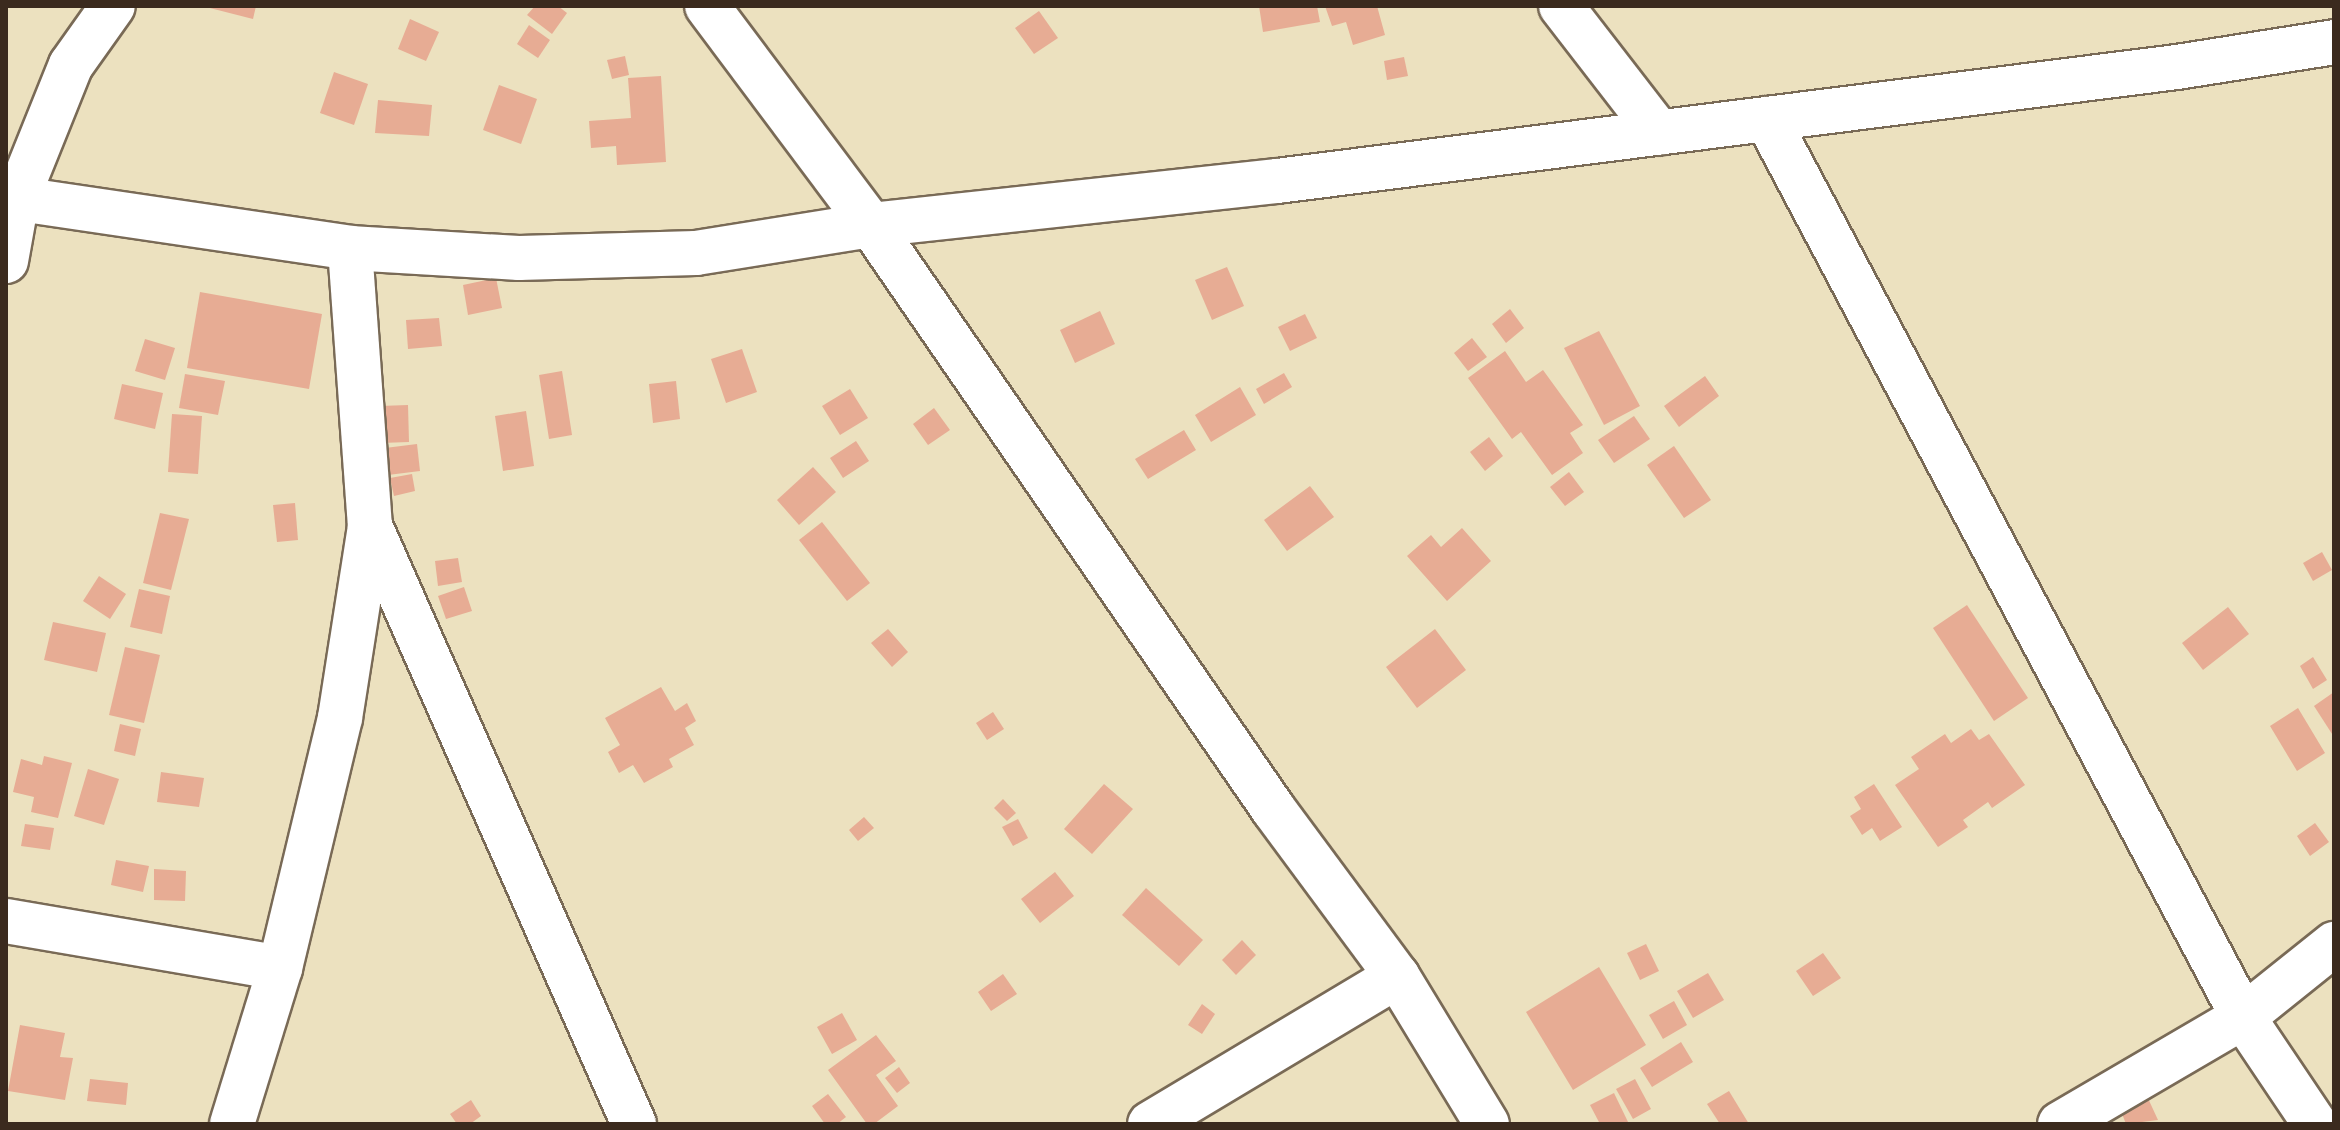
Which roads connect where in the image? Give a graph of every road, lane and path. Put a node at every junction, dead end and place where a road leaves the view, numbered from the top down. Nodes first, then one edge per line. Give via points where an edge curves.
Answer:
1 (113, 6) edge
2 (707, 6) edge
3 (1561, 6) edge
4 (2334, 42) edge
5 (1767, 119) junction
6 (1659, 133) junction
7 (12, 198) edge
8 (871, 225) junction
9 (350, 248) junction
10 (6, 261) edge
11 (370, 526) junction
12 (6, 921) edge
13 (2334, 944) edge
14 (280, 968) junction
15 (1397, 976) junction
16 (2243, 1017) junction
17 (232, 1124) edge
18 (634, 1124) edge
19 (1150, 1124) edge
20 (1487, 1124) edge
21 (2060, 1124) edge
22 (2315, 1124) edge

1 - 7 street via 71,65
2 - 8 street
3 - 6 street
4 - 5 street
5 - 6 street
5 - 16 street
6 - 8 street
7 - 9 street
7 - 10 street
8 - 9 street via 696,253 519,258
8 - 15 street via 1265,797
9 - 11 street
11 - 14 street via 340,718
11 - 18 street
12 - 14 street
13 - 16 street
14 - 17 street
15 - 19 street
15 - 20 street
16 - 21 street
16 - 22 street

